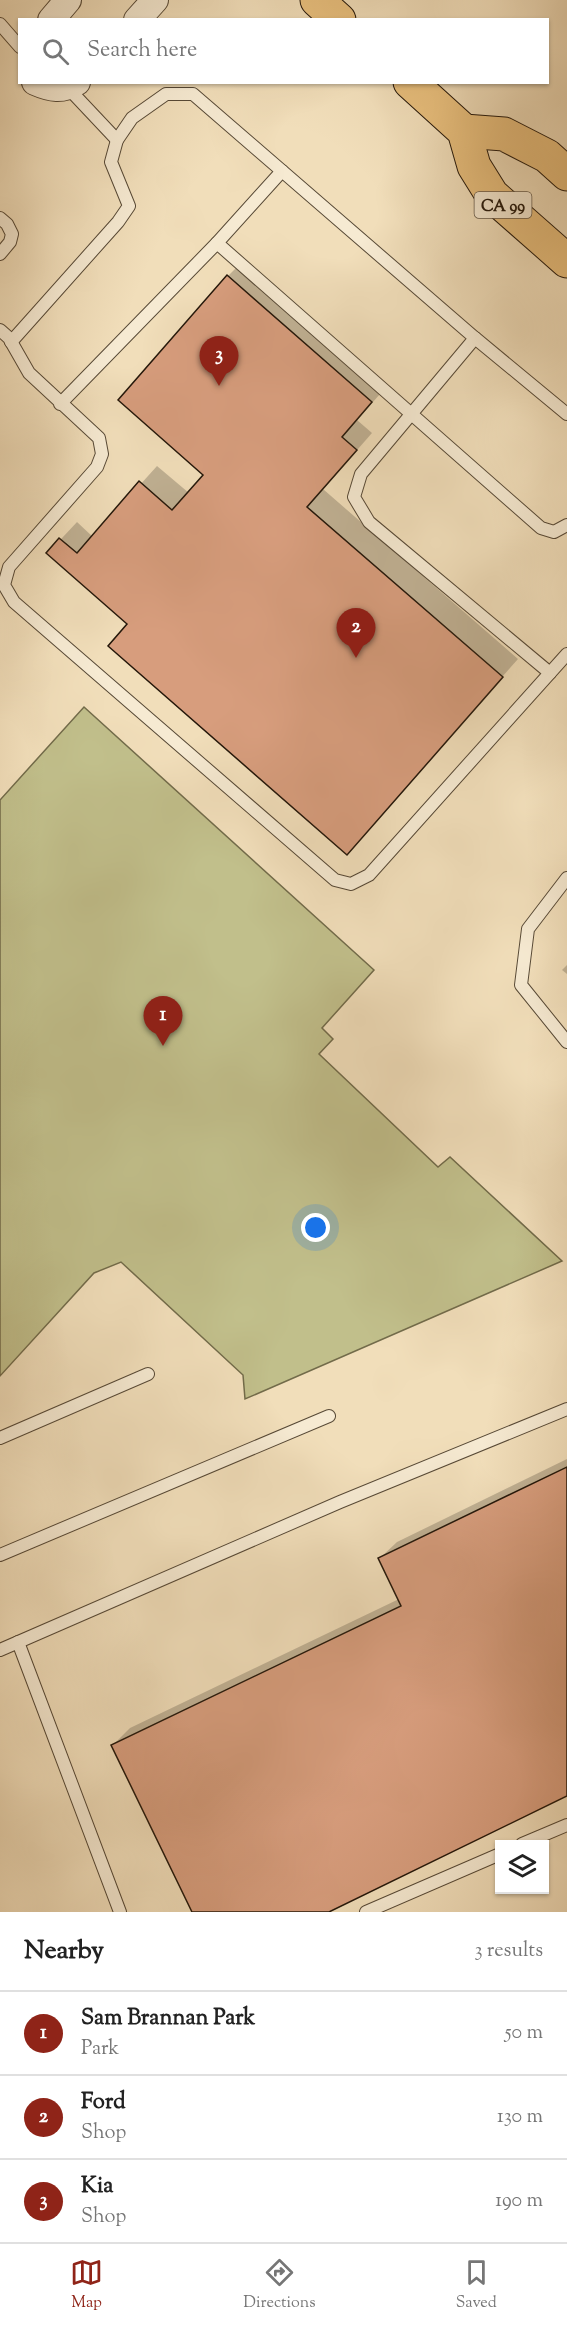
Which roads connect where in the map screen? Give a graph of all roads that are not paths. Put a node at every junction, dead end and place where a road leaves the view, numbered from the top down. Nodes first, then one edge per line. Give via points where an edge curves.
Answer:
1 (68, 0) edge
2 (155, 0) edge
3 (317, 0) edge
4 (53, 18) edge
5 (139, 18) edge
6 (337, 18) edge
7 (0, 24) edge
8 (18, 45) edge
9 (40, 84) edge
10 (412, 84) edge
11 (72, 85) edge
12 (464, 131) junction
13 (117, 140) junction
14 (282, 171) junction
15 (567, 174) edge
16 (0, 218) edge
17 (217, 243) junction
18 (0, 254) edge
19 (567, 261) edge
20 (0, 330) edge
21 (475, 338) junction
22 (11, 342) junction
23 (60, 404) junction
24 (567, 414) edge
25 (411, 415) junction
26 (567, 525) edge
27 (567, 654) edge
28 (550, 673) junction
29 (567, 878) edge
30 (567, 1042) edge
31 (147, 1374) dead end
32 (567, 1409) edge
33 (329, 1416) dead end
34 (0, 1438) edge
35 (0, 1555) edge
36 (18, 1642) junction
37 (0, 1650) edge
38 (567, 1825) edge
39 (533, 1840) edge
40 (495, 1856) edge
41 (120, 1912) edge
42 (366, 1912) edge

1 - 4 street
2 - 5 street
3 - 6 highway
7 - 8 lane
9 - 11 street via 51,89
10 - 12 highway
11 - 13 lane
12 - 15 highway via 504,134 547,156
12 - 19 highway, CA 99 via 474,166 492,195
13 - 14 lane via 132,118 166,94 193,94
13 - 22 lane via 111,162 129,206
14 - 17 lane
14 - 21 lane
16 - 18 lane via 12,234
17 - 23 lane
17 - 25 lane
20 - 22 lane
21 - 24 lane
21 - 25 lane
22 - 23 lane via 29,373
23 - 28 lane via 99,438 102,454 97,466 9,567 4,585 14,602 335,880 351,884 369,875
25 - 26 lane via 541,528 554,532
25 - 28 lane via 361,474 354,497 369,522
27 - 28 lane
29 - 30 lane via 528,929 521,985
31 - 34 lane
32 - 36 lane via 340,1502
33 - 35 lane
36 - 37 lane
36 - 41 lane
38 - 39 lane
40 - 42 lane

